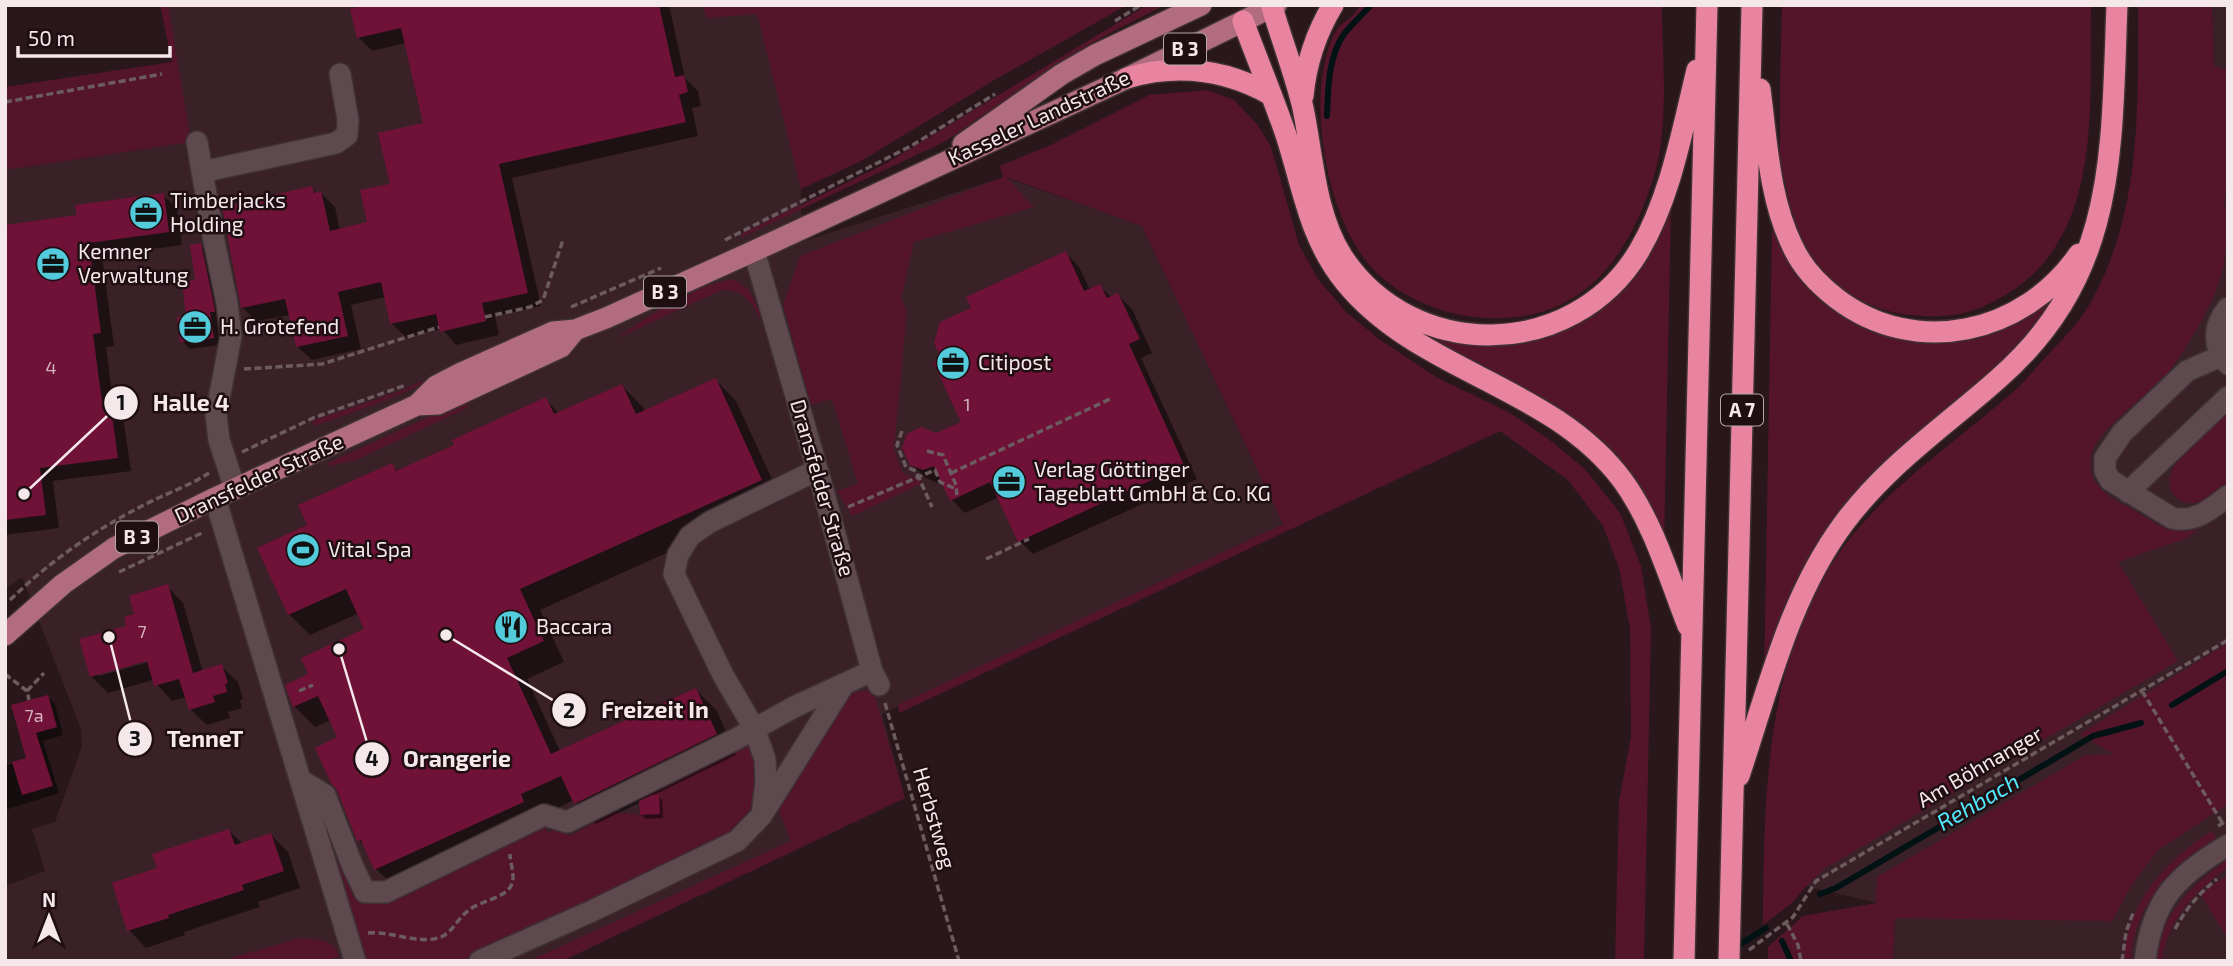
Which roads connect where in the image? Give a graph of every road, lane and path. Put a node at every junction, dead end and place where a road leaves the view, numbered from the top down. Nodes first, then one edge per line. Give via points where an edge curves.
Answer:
1 (1140, 5) edge
2 (1201, 5) edge
3 (1333, 5) edge
4 (1707, 5) edge
5 (2117, 5) edge
6 (1273, 6) edge
7 (1240, 13) edge
8 (1752, 13) edge
9 (1108, 25) dead end
10 (1706, 34) junction
11 (162, 74) dead end
12 (340, 75) dead end
13 (1128, 78) junction
14 (1006, 87) dead end
15 (1271, 95) junction
16 (5, 102) edge
17 (1302, 105) junction
18 (197, 142) dead end
19 (930, 168) junction
20 (202, 172) junction
21 (2092, 235) junction
22 (563, 240) dead end
23 (720, 243) dead end
24 (754, 251) junction
25 (671, 264) dead end
26 (2228, 308) edge
27 (562, 312) dead end
28 (485, 317) dead end
29 (439, 327) dead end
30 (2224, 360) edge
31 (225, 366) junction
32 (414, 382) dead end
33 (2228, 397) edge
34 (1110, 400) dead end
35 (902, 431) dead end
36 (927, 451) dead end
37 (225, 463) junction
38 (817, 470) junction
39 (951, 473) junction
40 (919, 477) junction
41 (235, 489) junction
42 (956, 489) junction
43 (2128, 492) junction
44 (957, 496) dead end
45 (2228, 496) edge
46 (215, 498) junction
47 (869, 498) dead end
48 (932, 507) dead end
49 (224, 525) junction
50 (1029, 540) dead end
51 (986, 559) dead end
52 (116, 573) dead end
53 (5, 606) edge
54 (5, 635) edge
55 (1692, 638) junction
56 (2228, 640) edge
57 (44, 673) dead end
58 (5, 674) edge
59 (876, 678) junction
60 (844, 684) junction
61 (313, 685) dead end
62 (27, 691) junction
63 (299, 691) dead end
64 (2142, 691) junction
65 (29, 700) dead end
66 (754, 728) junction
67 (302, 781) junction
68 (1732, 798) junction
69 (762, 816) junction
70 (2228, 832) edge
71 (512, 845) dead end
72 (2228, 845) edge
73 (2224, 873) dead end
74 (1786, 924) junction
75 (375, 932) dead end
76 (2173, 932) dead end
77 (1765, 940) dead end
78 (355, 961) edge
79 (480, 961) edge
80 (959, 961) edge
81 (1684, 961) edge
82 (1729, 961) edge
83 (1801, 961) edge
84 (2145, 961) edge

1 - 9 path
2 - 19 main road, Kasseler Landstraße / B 3 via 1062,74
3 - 17 highway via 1309,59
4 - 10 highway, A 7
5 - 21 highway via 2112,132 2106,183
6 - 7 main road, Kasseler Landstraße / B 3
6 - 17 highway
7 - 13 main road, Kasseler Landstraße / B 3
7 - 15 highway
8 - 21 highway via 1771,172 1782,220 1808,271 1847,306 1866,317 1915,331 1966,330 2024,305 2056,281
8 - 68 highway, A 7
10 - 17 highway via 1672,170 1639,251 1595,300 1558,322 1516,334 1470,335 1430,326 1390,305 1356,274 1328,226
10 - 55 highway, A 7
11 - 16 path
12 - 20 street via 347,135 336,143
13 - 15 highway via 1164,70 1201,70 1238,79
13 - 19 main road, Kasseler Landstraße / B 3
14 - 23 path via 911,145
15 - 55 highway via 1314,230 1346,283 1408,337 1528,401 1573,431 1608,463 1636,502
18 - 20 street
19 - 24 main road, Dransfelder Straße / B 3
20 - 31 street via 231,336
21 - 68 highway via 2074,283 2041,337 1895,465 1827,547 1791,619
22 - 28 path via 543,300
24 - 38 street, Dransfelder Straße
24 - 41 main road, Dransfelder Straße / B 3 via 575,330 553,331 461,373 436,386 417,405
25 - 27 path
26 - 30 street via 2216,335
29 - 31 path via 322,364
30 - 43 street via 2187,371 2113,444 2105,458 2105,471
31 - 37 street via 216,415
32 - 37 path via 313,418
33 - 43 street
34 - 39 path
35 - 40 path via 897,445 906,467
36 - 39 path via 943,455
37 - 41 street
37 - 53 path via 89,537 50,563
38 - 59 street, Dransfelder Straße
38 - 66 street via 710,522 690,536 678,555 674,574 723,676
39 - 42 path
40 - 42 path via 935,471 940,482
40 - 47 path
40 - 48 path
41 - 46 main road, Dransfelder Straße / B 3
42 - 44 path
43 - 45 street via 2162,514 2181,520 2206,513
46 - 49 street
46 - 54 main road, Dransfelder Straße / B 3 via 114,548 63,584
49 - 52 path
49 - 67 street
50 - 51 path
55 - 81 highway, A 7
56 - 64 path, Am Böhnanger
57 - 62 path
58 - 62 path
59 - 60 street
59 - 80 path, Herbstweg
60 - 66 street
60 - 69 street
61 - 63 path
62 - 65 path
64 - 70 path
64 - 74 path, Am Böhnanger via 1816,881
66 - 67 street via 566,821 544,816 386,892 365,892 325,795
66 - 69 street via 765,759
67 - 78 street
68 - 82 highway, A 7
69 - 79 street via 737,841
71 - 75 path via 512,884 471,908 443,937 424,940
72 - 84 street via 2196,864 2163,901 2147,940
73 - 76 path via 2200,892
74 - 77 path, Am Böhnanger
74 - 83 path

